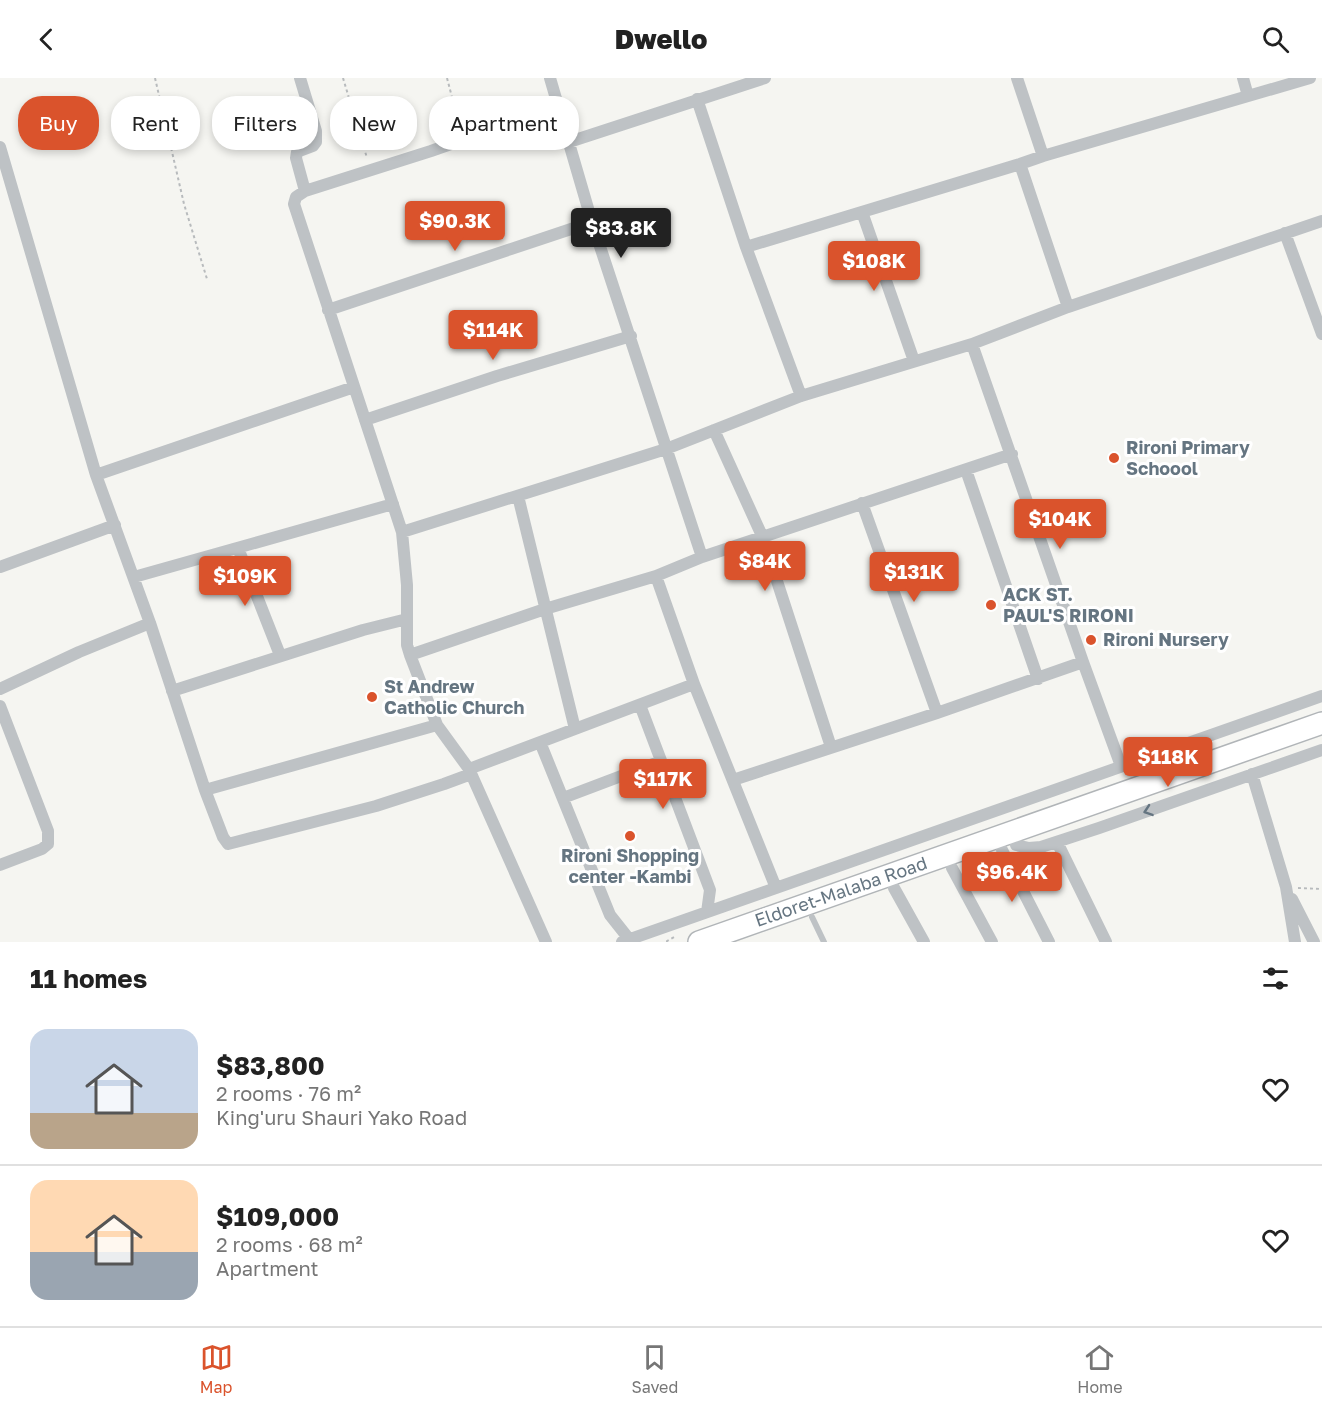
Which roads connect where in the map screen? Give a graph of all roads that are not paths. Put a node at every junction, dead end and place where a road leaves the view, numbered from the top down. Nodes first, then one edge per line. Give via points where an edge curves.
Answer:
1 (300, 78) edge
2 (550, 78) edge
3 (765, 78) edge
4 (1017, 78) edge
5 (1243, 78) edge
6 (1310, 78) edge
7 (556, 96) edge
8 (1248, 96) junction
9 (697, 99) junction
10 (579, 139) edge
11 (0, 147) edge
12 (432, 150) edge
13 (571, 150) edge
14 (1043, 156) junction
15 (1020, 164) junction
16 (305, 191) junction
17 (862, 212) junction
18 (1322, 221) edge
19 (592, 222) junction
20 (1285, 233) junction
21 (746, 247) junction
22 (1068, 307) junction
23 (328, 310) junction
24 (1322, 334) edge
25 (631, 336) junction
26 (972, 344) junction
27 (914, 362) junction
28 (354, 387) junction
29 (801, 396) junction
30 (365, 420) junction
31 (714, 430) junction
32 (666, 449) junction
33 (1012, 454) junction
34 (966, 470) junction
35 (96, 475) junction
36 (518, 496) junction
37 (862, 503) junction
38 (393, 504) junction
39 (115, 525) junction
40 (402, 532) junction
41 (763, 538) junction
42 (238, 548) junction
43 (702, 557) junction
44 (0, 567) edge
45 (656, 576) junction
46 (134, 577) junction
47 (545, 609) junction
48 (407, 619) junction
49 (150, 623) junction
50 (280, 655) junction
51 (410, 655) junction
52 (1083, 662) junction
53 (1038, 679) junction
54 (694, 684) junction
55 (0, 689) edge
56 (172, 691) junction
57 (1322, 696) edge
58 (640, 705) junction
59 (0, 706) edge
60 (937, 713) junction
61 (1322, 723) edge
62 (437, 725) junction
63 (575, 729) junction
64 (1322, 737) edge
65 (540, 742) junction
66 (831, 747) junction
67 (1322, 750) edge
68 (661, 761) junction
69 (1121, 766) junction
70 (470, 771) junction
71 (1252, 774) junction
72 (733, 780) junction
73 (206, 790) junction
74 (563, 798) junction
75 (1057, 842) junction
76 (1009, 848) junction
77 (0, 865) edge
78 (952, 868) junction
79 (1286, 887) junction
80 (776, 888) junction
81 (894, 888) junction
82 (707, 912) junction
83 (812, 917) junction
84 (625, 941) edge
85 (546, 942) edge
86 (699, 942) edge
87 (742, 942) edge
88 (824, 942) edge
89 (924, 942) edge
90 (993, 942) edge
91 (1049, 942) edge
92 (1107, 942) edge
93 (1295, 942) edge
94 (1314, 942) edge

1 - 16 street via 316,131 313,146 297,152
2 - 7 street
3 - 9 street
4 - 14 street
5 - 8 street
6 - 8 street
8 - 14 street
9 - 10 street
9 - 21 street
11 - 35 street
12 - 16 street
13 - 19 street
14 - 15 street
15 - 17 street
15 - 22 street
16 - 23 street via 294,204
17 - 21 street
17 - 27 street
18 - 20 street
19 - 23 street
19 - 25 street
20 - 22 street
20 - 24 street
21 - 29 street
22 - 26 street
23 - 28 street
25 - 30 street
25 - 32 street
26 - 27 street
26 - 33 street
27 - 29 street
28 - 30 street
28 - 35 street
29 - 31 street
30 - 38 street
31 - 32 street
31 - 41 street
32 - 36 street
32 - 43 street
33 - 34 street
33 - 52 street
34 - 37 street
34 - 53 street
35 - 39 street
36 - 40 street
36 - 47 street
37 - 41 street
37 - 60 street
38 - 40 street
38 - 42 street
39 - 44 street
39 - 46 street
40 - 48 street
41 - 43 street
41 - 66 street
42 - 46 street
42 - 50 street
43 - 45 street
45 - 47 street
45 - 54 street
46 - 49 street
47 - 51 street
47 - 63 street
48 - 50 street
48 - 51 street
49 - 55 street
49 - 56 street
50 - 56 street
51 - 62 street
52 - 53 street
52 - 69 street
53 - 60 street
54 - 58 street
54 - 72 street
56 - 73 street
57 - 69 street
58 - 63 street
58 - 68 street
59 - 77 street via 49,837 42,849
60 - 66 street
61 - 86 highway, Eldoret-Malaba Road
62 - 70 street
62 - 73 street
63 - 65 street
64 - 76 highway, Eldoret-Malaba Road
65 - 70 street
65 - 74 street
66 - 72 street
67 - 71 street, Eldoret-Malaba Road
68 - 74 street
68 - 82 street via 710,890
69 - 80 street
70 - 73 street via 444,784 376,806 228,844
70 - 85 street
71 -> 75 street, Eldoret-Malaba Road
71 - 79 street
72 - 80 street
74 - 84 street via 610,915
75 - 76 street, Eldoret-Malaba Road
75 - 92 street
76 - 78 highway, Eldoret-Malaba Road
76 - 91 street
78 - 81 highway, Eldoret-Malaba Road
78 - 90 street
79 - 93 street
79 - 94 street
80 - 82 street
81 - 83 highway, Eldoret-Malaba Road
81 - 89 street
82 - 84 street
83 - 87 highway, Eldoret-Malaba Road
83 - 88 lane

